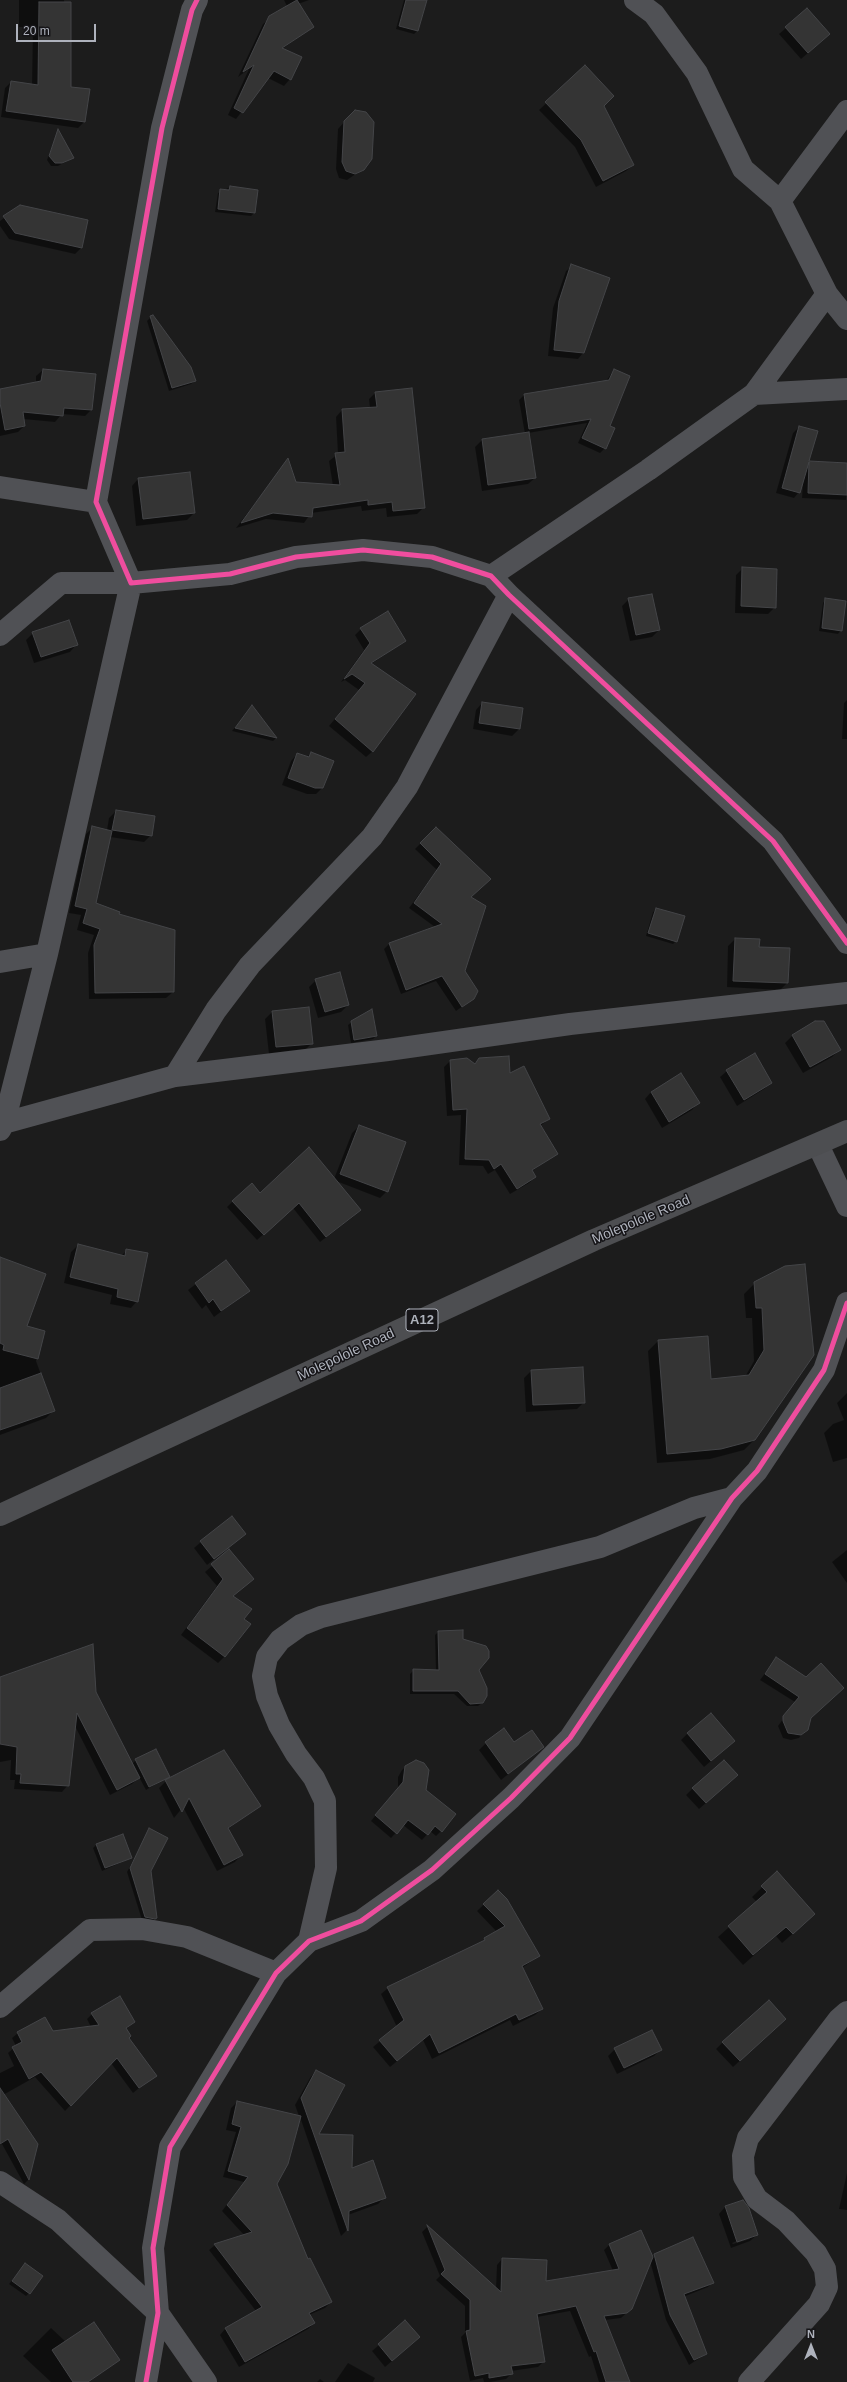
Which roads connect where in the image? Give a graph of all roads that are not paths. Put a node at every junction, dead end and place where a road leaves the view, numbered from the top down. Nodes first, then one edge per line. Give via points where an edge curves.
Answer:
1 (196, 0) edge
2 (635, 0) edge
3 (847, 111) edge
4 (780, 201) junction
5 (827, 294) junction
6 (847, 319) edge
7 (847, 389) edge
8 (754, 394) junction
9 (0, 487) edge
10 (96, 502) junction
11 (491, 576) junction
12 (131, 583) junction
13 (509, 595) junction
14 (0, 634) edge
15 (847, 943) edge
16 (47, 954) junction
17 (0, 962) edge
18 (847, 993) edge
19 (175, 1076) junction
20 (2, 1127) edge
21 (847, 1131) edge
22 (818, 1145) junction
23 (847, 1206) edge
24 (847, 1303) edge
25 (732, 1498) junction
26 (0, 1515) edge
27 (309, 1941) junction
28 (276, 1973) junction
29 (0, 2007) edge
30 (847, 2012) edge
31 (0, 2182) edge
32 (158, 2313) junction
33 (146, 2382) edge
34 (206, 2382) edge
35 (749, 2382) edge

1 - 10 street via 162,128
2 - 4 street via 654,14 697,73 743,169
3 - 4 street
4 - 5 street
5 - 6 street
5 - 8 street
7 - 8 street
8 - 11 street via 648,470
9 - 10 street
10 - 12 street
11 - 12 street via 432,557 363,550 296,557 230,574
11 - 13 street
12 - 14 street via 61,583
12 - 16 street
13 - 15 street via 773,841
13 - 19 street via 407,787 372,837 250,965 216,1010
16 - 17 street
16 - 20 street
18 - 19 street via 570,1024 388,1050
19 - 20 street
21 - 22 main road, Molepolole Road / A12
22 - 23 street
22 - 26 main road, Molepolole Road / A12 via 594,1240
24 - 25 street via 824,1370 757,1471
25 - 27 street via 570,1738 511,1798 432,1870 361,1921
25 - 27 street via 694,1508 600,1547 321,1617 301,1625 280,1640 267,1657 263,1676 267,1696 279,1725 314,1778 325,1801 326,1868
27 - 28 street
28 - 29 street via 187,1937 142,1929 90,1930
28 - 32 street via 170,2147 153,2248
30 - 35 street via 748,2138 743,2156 744,2177 757,2199 786,2221 816,2253 825,2270 827,2287 819,2304
31 - 32 street via 58,2220
32 - 33 street
32 - 34 street

